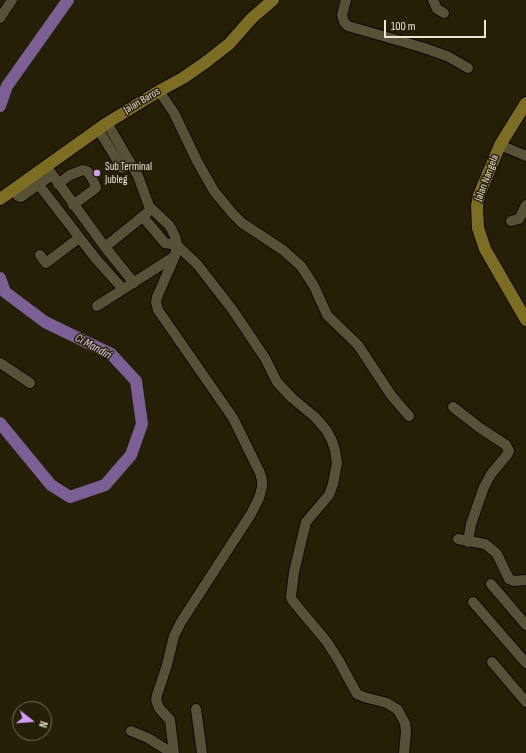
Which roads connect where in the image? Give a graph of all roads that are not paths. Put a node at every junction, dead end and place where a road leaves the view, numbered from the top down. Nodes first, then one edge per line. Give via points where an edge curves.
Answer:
1 (12, 0) edge
2 (273, 0) edge
3 (346, 0) edge
4 (433, 0) edge
5 (444, 13) dead end
6 (0, 18) edge
7 (468, 68) dead end
8 (159, 91) junction
9 (526, 103) edge
10 (102, 126) junction
11 (500, 145) junction
12 (526, 156) edge
13 (122, 168) dead end
14 (49, 171) junction
15 (35, 180) junction
16 (58, 184) junction
17 (6, 195) edge
18 (73, 205) junction
19 (526, 205) edge
20 (151, 210) junction
21 (143, 216) junction
22 (511, 221) dead end
23 (79, 238) junction
24 (177, 245) junction
25 (105, 247) junction
26 (40, 255) dead end
27 (175, 256) junction
28 (134, 283) junction
29 (123, 290) junction
30 (97, 306) dead end
31 (526, 320) edge
32 (0, 363) edge
33 (30, 383) dead end
34 (453, 407) dead end
35 (410, 416) dead end
36 (458, 539) dead end
37 (468, 542) junction
38 (526, 580) edge
39 (491, 584) dead end
40 (473, 602) dead end
41 (526, 625) edge
42 (492, 662) dead end
43 (526, 663) edge
44 (526, 702) edge
45 (196, 709) dead end
46 (131, 731) dead end
47 (173, 753) edge
48 (202, 753) edge
49 (404, 753) edge

1 - 6 street
2 - 8 main road, Jalan Baros via 222,50 183,78
3 - 7 street via 343,19 348,26 447,56
4 - 5 street via 437,9
8 - 10 main road, Jalan Baros
8 - 35 street via 174,114 214,191 242,223 283,250 300,266 314,286 327,314 358,345 391,395
9 - 11 main road, Jalan Nangela
10 - 13 street
10 - 14 main road, Jalan Baros
10 - 20 street via 138,176
11 - 12 street
11 - 31 main road, Jalan Nangela via 476,206 478,228 485,248
14 - 15 main road, Jalan Baros
14 - 16 street
15 - 17 main road, Jalan Baros
15 - 23 street
16 - 18 street
16 - 18 street via 70,175 82,170 87,171 96,188
18 - 25 street
19 - 22 street via 519,220
20 - 21 street
20 - 24 street via 172,230
21 - 24 street via 165,243
21 - 25 street
23 - 26 street via 46,263
23 - 29 street
24 - 27 street
24 - 49 street via 197,264 232,309 265,358 277,382 292,398 316,416 332,441 337,463 333,484 329,495 306,522 291,597 327,642 357,694 387,703 398,710 405,723
25 - 28 street
27 - 28 street
27 - 47 street via 159,291 157,308 233,418 260,473 262,487 251,514 174,636 156,700 159,708 170,720
28 - 29 street
29 - 30 street
32 - 33 street
34 - 37 street via 509,449 507,456 491,474 484,487
36 - 37 street
37 - 38 street via 485,544 495,551 509,579
39 - 41 street
40 - 43 street
42 - 44 street
45 - 48 street
46 - 47 street

